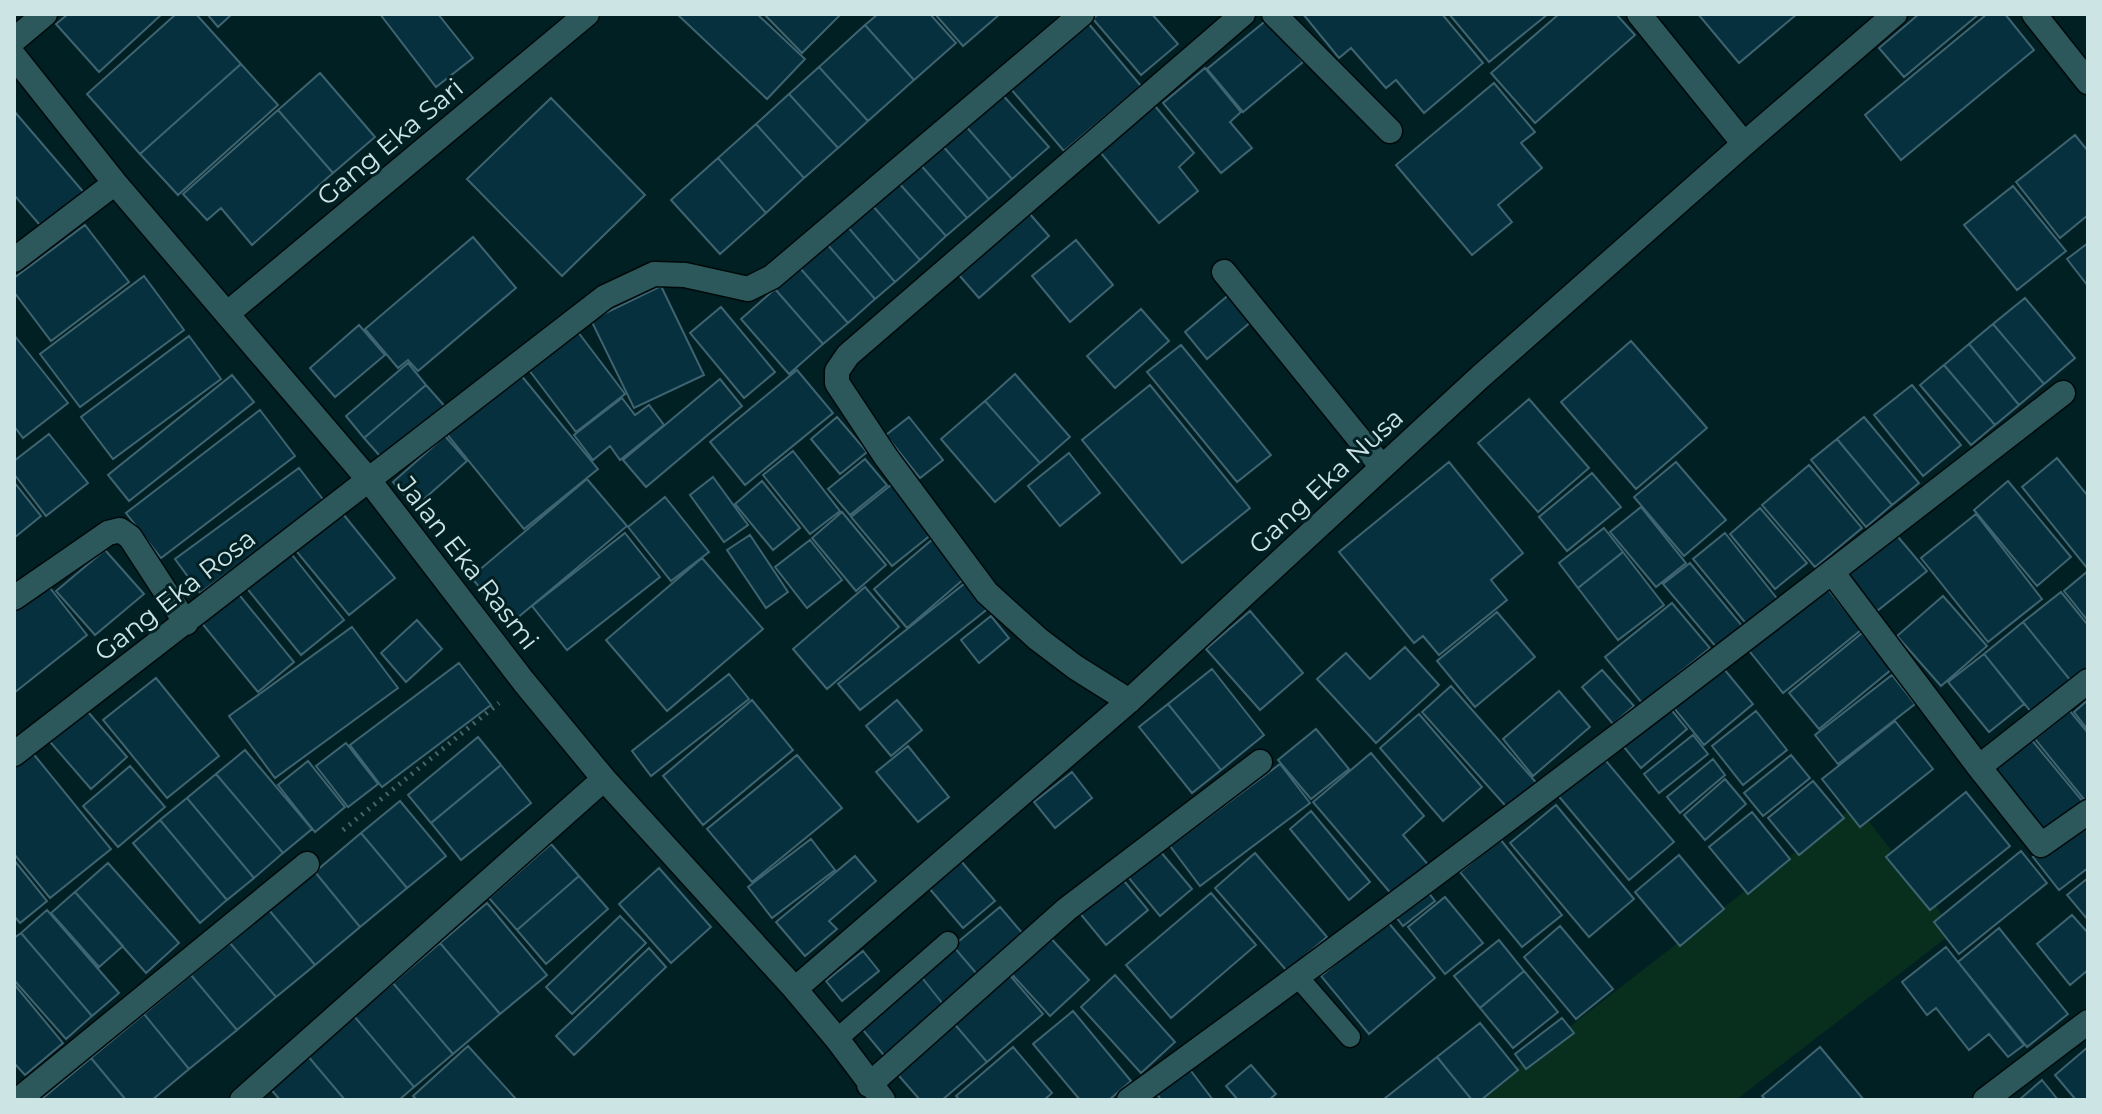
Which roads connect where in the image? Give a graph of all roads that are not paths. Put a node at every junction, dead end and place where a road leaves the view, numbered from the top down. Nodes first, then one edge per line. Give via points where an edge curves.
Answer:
1 (45, 14) edge
2 (587, 14) edge
3 (1082, 14) edge
4 (1243, 14) edge
5 (1274, 14) edge
6 (1639, 14) edge
7 (1895, 14) edge
8 (2034, 14) edge
9 (14, 40) edge
10 (14, 56) edge
11 (2088, 82) edge
12 (1390, 131) dead end
13 (1744, 144) junction
14 (115, 183) junction
15 (14, 260) edge
16 (1224, 272) dead end
17 (228, 313) junction
18 (2063, 393) dead end
19 (1382, 467) junction
20 (368, 479) junction
21 (1832, 572) junction
22 (14, 598) edge
23 (186, 623) junction
24 (2088, 681) edge
25 (1129, 701) junction
26 (14, 754) edge
27 (1260, 762) dead end
28 (1979, 767) junction
29 (604, 779) junction
30 (2088, 812) edge
31 (307, 864) dead end
32 (948, 942) dead end
33 (1298, 977) junction
34 (795, 989) junction
35 (2088, 1022) edge
36 (1350, 1037) dead end
37 (837, 1039) junction
38 (876, 1092) edge
39 (18, 1100) edge
40 (242, 1100) edge
41 (1129, 1100) edge
42 (1985, 1100) edge

1 - 9 street
2 - 17 street, Gang Eka Sari
3 - 20 street, Gang Eka Rosa via 772,277 748,289 654,274 605,297
4 - 25 street via 848,355 837,371 837,383 886,457 987,593 1063,658
5 - 12 street
6 - 13 street
7 - 13 street, Gang Eka Nusa
8 - 11 street
10 - 14 street, Jalan Eka Rasmi
13 - 19 street, Gang Eka Nusa
14 - 15 street
14 - 17 street, Jalan Eka Rasmi
16 - 19 street
17 - 20 street, Jalan Eka Rasmi
18 - 21 street
19 - 25 street, Gang Eka Nusa
20 - 23 street, Gang Eka Rosa
20 - 29 street, Jalan Eka Rasmi
21 - 28 street
21 - 33 street
22 - 23 street via 120,530 130,537
23 - 26 street, Gang Eka Rosa
24 - 28 street
25 - 34 street, Gang Eka Nusa
27 - 38 street via 1067,909
28 - 30 street via 2041,845
29 - 34 street, Jalan Eka Rasmi
29 - 40 street
31 - 39 street
32 - 37 lane
33 - 36 lane
33 - 41 street
34 - 37 street, Jalan Eka Rasmi
35 - 42 street
37 - 38 street, Jalan Eka Rasmi

